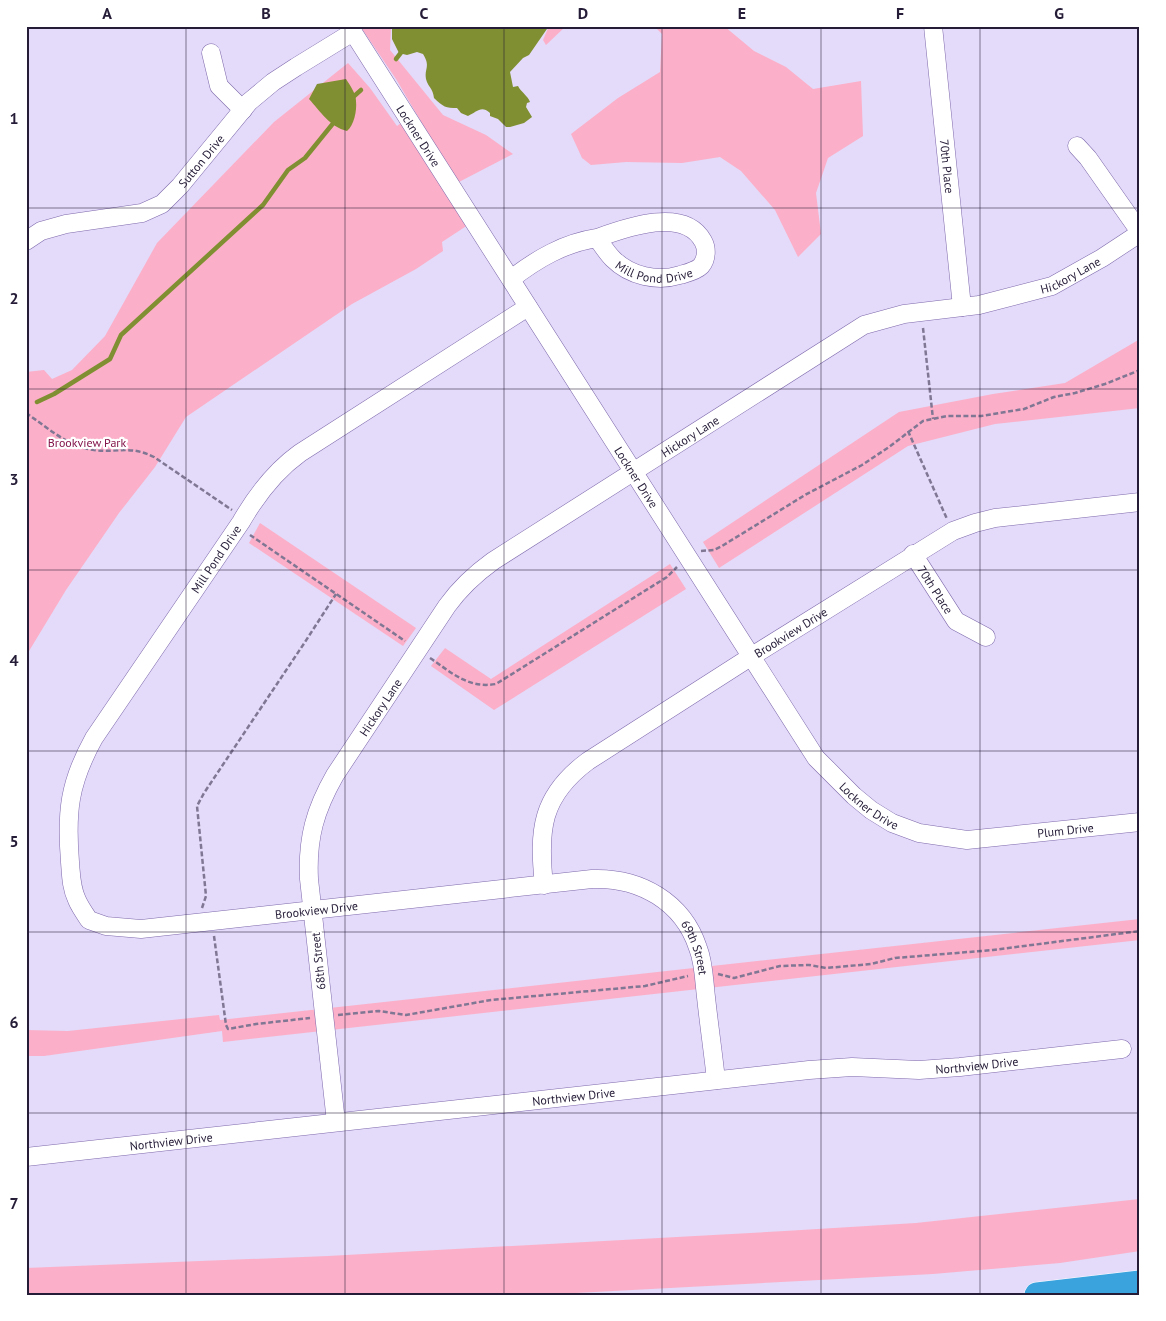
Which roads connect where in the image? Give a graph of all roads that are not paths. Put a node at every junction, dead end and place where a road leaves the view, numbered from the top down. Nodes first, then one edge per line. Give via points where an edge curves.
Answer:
1 (933, 26) edge
2 (351, 29) edge
3 (211, 53) dead end
4 (243, 110) junction
5 (1076, 146) dead end
6 (1140, 232) edge
7 (597, 238) junction
8 (26, 241) edge
9 (511, 279) junction
10 (962, 306) junction
11 (528, 307) junction
12 (634, 471) junction
13 (1140, 502) edge
14 (914, 554) junction
15 (986, 637) dead end
16 (752, 656) junction
17 (334, 775) joint
18 (1140, 822) edge
19 (991, 837) joint
20 (592, 879) joint
21 (544, 884) junction
22 (312, 910) junction
23 (88, 920) joint
24 (1122, 1049) dead end
25 (716, 1080) junction
26 (336, 1122) junction
27 (26, 1157) edge
28 (1140, 1284) edge
29 (1037, 1295) edge

1 - 10 street, 70th Place
2 - 4 street, Sutton Drive via 273,82
2 - 9 street, Lockner Drive
3 - 4 street via 219,86
4 - 8 street, Sutton Drive via 162,204 142,213 66,224 41,231
5 - 6 street
6 - 10 street, Hickory Lane via 1052,286 979,305
7 - 7 street, Mill Pond Drive via 622,267 655,278 690,273 701,266 706,253 702,238 690,228 671,221 651,223
7 - 9 street, Mill Pond Drive via 563,246
9 - 11 street, Lockner Drive
10 - 12 street, Hickory Lane via 904,314 864,325
11 - 12 street, Lockner Drive
11 - 23 street, Mill Pond Drive via 282,465 249,509 82,758 69,801 67,826 76,899
12 - 16 street, Lockner Drive
12 - 17 street, Hickory Lane via 493,561 460,589
13 - 14 street, Brookview Drive via 995,518 953,531
14 - 15 street, 70th Place via 956,621
14 - 16 street, Brookview Drive
16 - 19 street, Lockner Drive via 816,758 871,810 892,823 919,833 967,840
16 - 21 street, Brookview Drive via 588,761 562,784 549,808 541,835
17 - 22 street, 68th Street via 323,795 310,838 308,860
18 - 19 street, Plum Drive
20 - 21 street, Brookview Drive
20 - 25 street, 69th Street via 619,880 654,892 670,904 692,932 703,974
21 - 22 street, Brookview Drive
22 - 23 street, Brookview Drive via 141,929 106,926
22 - 26 street, 68th Street
24 - 25 street, Northview Drive via 960,1067 919,1070 852,1067
25 - 26 street, Northview Drive
26 - 27 street, Northview Drive
28 - 29 highway

